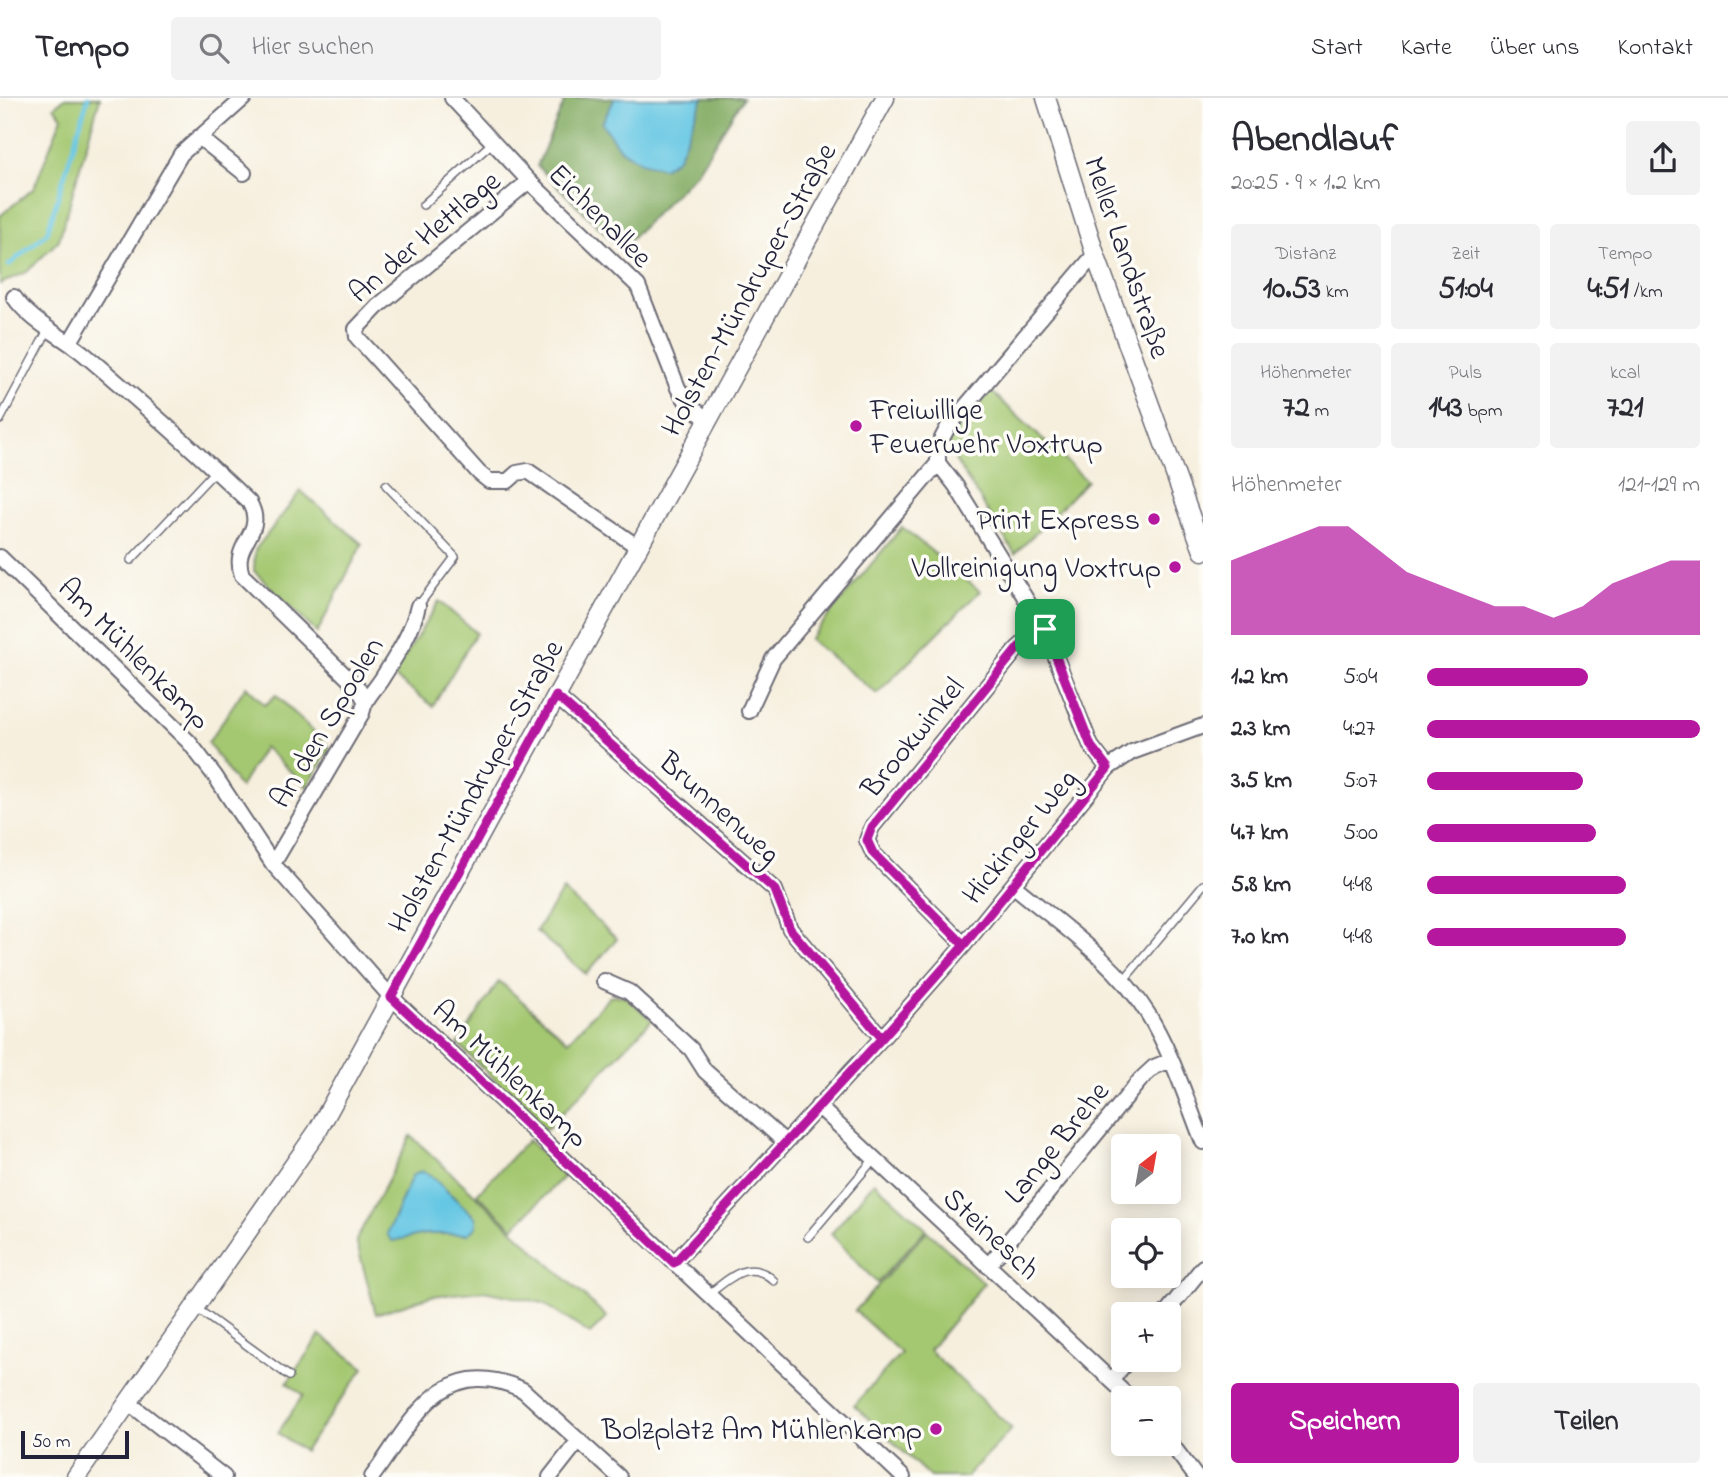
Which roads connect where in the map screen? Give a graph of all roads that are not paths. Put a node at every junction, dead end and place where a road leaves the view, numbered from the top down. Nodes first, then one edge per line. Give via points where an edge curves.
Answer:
1 (244, 98) edge
2 (452, 98) edge
3 (884, 98) edge
4 (1046, 98) edge
5 (199, 137) junction
6 (492, 143) junction
7 (244, 173) dead end
8 (529, 181) junction
9 (424, 205) dead end
10 (1095, 254) junction
11 (13, 297) dead end
12 (49, 328) junction
13 (70, 342) junction
14 (708, 419) junction
15 (0, 420) edge
16 (938, 463) junction
17 (216, 470) junction
18 (386, 485) dead end
19 (638, 547) junction
20 (1203, 551) edge
21 (0, 557) edge
22 (131, 560) dead end
23 (418, 606) joint
24 (1045, 629) junction
25 (556, 696) junction
26 (365, 700) junction
27 (748, 711) dead end
28 (1203, 726) edge
29 (1108, 768) junction
30 (273, 864) junction
31 (1203, 885) edge
32 (1014, 886) junction
33 (964, 945) junction
34 (604, 981) dead end
35 (1122, 982) junction
36 (391, 997) junction
37 (882, 1038) junction
38 (1171, 1060) junction
39 (818, 1106) junction
40 (785, 1142) junction
41 (1203, 1142) edge
42 (874, 1159) junction
43 (808, 1237) dead end
44 (674, 1263) junction
45 (988, 1266) junction
46 (1203, 1267) edge
47 (774, 1281) dead end
48 (708, 1295) junction
49 (1175, 1302) edge
50 (195, 1308) junction
51 (1118, 1372) edge
52 (289, 1376) dead end
53 (1112, 1380) junction
54 (1118, 1386) edge
55 (129, 1403) junction
56 (579, 1440) junction
57 (1180, 1456) edge
58 (76, 1477) edge
59 (224, 1477) edge
60 (372, 1477) edge
61 (550, 1477) edge
62 (619, 1477) edge
63 (903, 1477) edge
64 (1196, 1477) edge

1 - 5 street
2 - 6 street, Eichenallee
3 - 14 street, Holsten-Mündruper-Straße
4 - 10 street, Meller Landstraße
5 - 7 street
5 - 13 street via 181,154
6 - 8 street, Eichenallee
6 - 9 lane
8 - 14 street, Eichenallee via 638,286 678,388 689,405
8 - 19 street, An der Hettlage via 377,307 356,329 357,337 489,481 508,481 528,471
10 - 16 street via 948,427 938,446
10 - 20 street, Meller Landstraße
11 - 12 street via 24,312
12 - 13 street
12 - 15 lane
13 - 17 street
14 - 19 street, Holsten-Mündruper-Straße
16 - 24 street
16 - 27 street via 773,659
17 - 22 lane
17 - 26 street via 256,514 238,564 242,575 359,688
18 - 23 lane via 455,557
19 - 25 street, Holsten-Mündruper-Straße
21 - 30 street, Am Mühlenkamp via 189,742
23 - 26 street, An den Spoolen via 414,626
24 - 29 street via 1091,746
24 - 33 street, Brookwinkel via 1018,648 872,827 867,840 873,853
25 - 36 street, Holsten-Mündruper-Straße
25 - 37 street, Brunnenweg via 775,890 790,929
26 - 30 street, An den Spoolen via 362,713
28 - 29 street, Hickinger Weg via 1132,752
29 - 32 street, Hickinger Weg
30 - 36 street, Am Mühlenkamp
31 - 35 lane
32 - 33 street, Hickinger Weg
32 - 35 street via 1107,962
33 - 37 street, Hickinger Weg
34 - 40 street via 629,992 691,1049 705,1071
35 - 38 street via 1148,1014
36 - 44 street, Am Mühlenkamp
36 - 50 street, Holsten-Mündruper-Straße via 317,1132
37 - 39 street, Hickinger Weg
38 - 41 street
38 - 45 street, Lange Brehe via 1141,1079
39 - 40 street, Hickinger Weg
39 - 42 street, Steinesch
40 - 44 street, Hickinger Weg
42 - 43 lane
42 - 45 street, Steinesch
44 - 48 street, Am Mühlenkamp
45 - 53 street, Steinesch
46 - 49 street
47 - 48 lane via 758,1269 747,1269
48 - 63 street, Am Mühlenkamp
50 - 52 lane
50 - 55 street, Holsten-Mündruper-Straße
51 - 53 street
53 - 54 street, Steinesch
55 - 58 street, Holsten-Mündruper-Straße
55 - 59 street
56 - 60 street via 523,1390 488,1379 459,1382 428,1400
56 - 61 street
56 - 62 street
57 - 64 street

